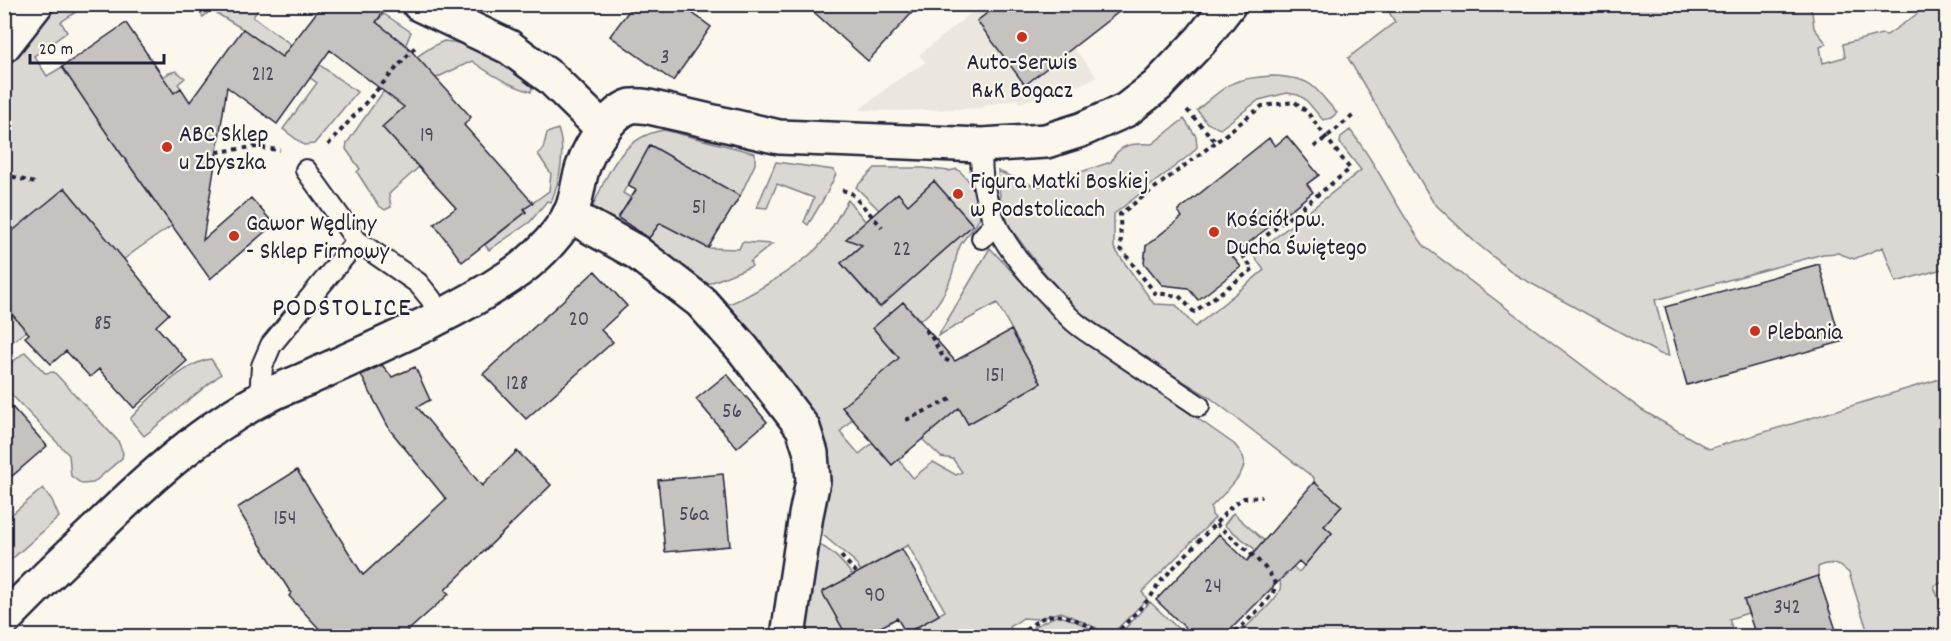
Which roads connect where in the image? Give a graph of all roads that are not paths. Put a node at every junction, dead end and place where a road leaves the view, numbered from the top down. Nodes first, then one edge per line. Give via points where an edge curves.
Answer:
1 (36, 4) edge
2 (1230, 4) edge
3 (424, 14) edge
4 (4, 45) edge
5 (603, 129) junction
6 (982, 146) junction
7 (306, 170) dead end
8 (569, 215) junction
9 (995, 224) junction
10 (982, 238) dead end
11 (357, 241) junction
12 (440, 318) junction
13 (270, 395) junction
14 (1199, 406) dead end
15 (4, 620) edge
16 (788, 636) edge

1 - 4 street
2 - 6 street via 1157,86 1126,110 1046,141
3 - 5 street via 509,47 551,78
5 - 6 street via 629,107 638,105 779,137
5 - 8 street via 583,166
6 - 9 lane via 982,179
7 - 11 lane
8 - 12 street via 554,238 510,276
8 - 16 street via 636,252 701,302 804,428 813,481
9 - 10 lane
9 - 14 lane via 1016,259 1077,324
11 - 12 lane via 418,283
11 - 13 lane via 271,345 262,366 261,382
12 - 13 street
13 - 15 street via 177,455

